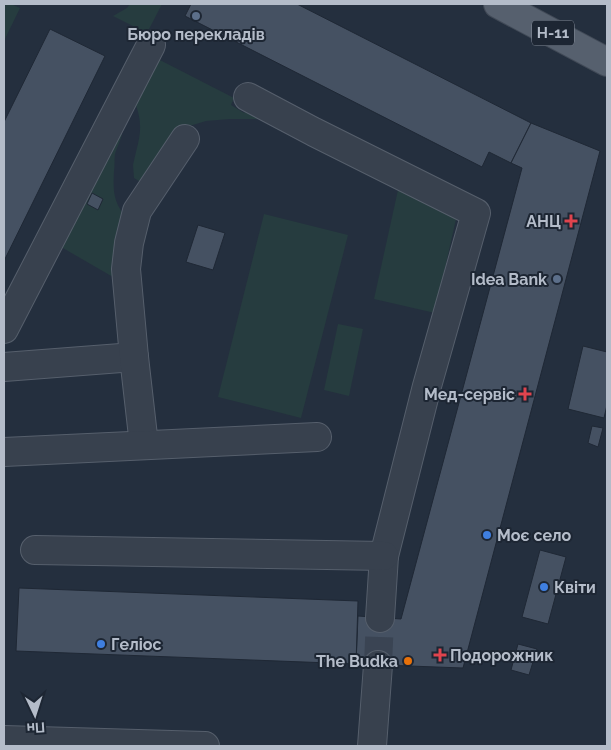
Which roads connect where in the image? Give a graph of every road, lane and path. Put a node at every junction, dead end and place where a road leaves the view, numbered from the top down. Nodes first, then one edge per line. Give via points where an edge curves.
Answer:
1 (498, 4) edge
2 (151, 45) dead end
3 (607, 62) edge
4 (248, 97) dead end
5 (186, 139) dead end
6 (4, 328) edge
7 (134, 357) junction
8 (4, 367) edge
9 (317, 436) dead end
10 (144, 445) junction
11 (4, 452) edge
12 (35, 550) dead end
13 (384, 556) junction
14 (380, 618) tunnel mouth
15 (378, 665) tunnel mouth
16 (4, 740) edge
17 (204, 746) edge
18 (372, 746) edge

1 - 3 main road, Н-11
2 - 6 street
4 - 13 street via 476,214 427,386
5 - 7 street via 137,211 129,243 126,269
7 - 8 street
7 - 10 street
9 - 10 street
10 - 11 street
12 - 13 street
13 - 14 street
15 - 18 street
16 - 17 street

